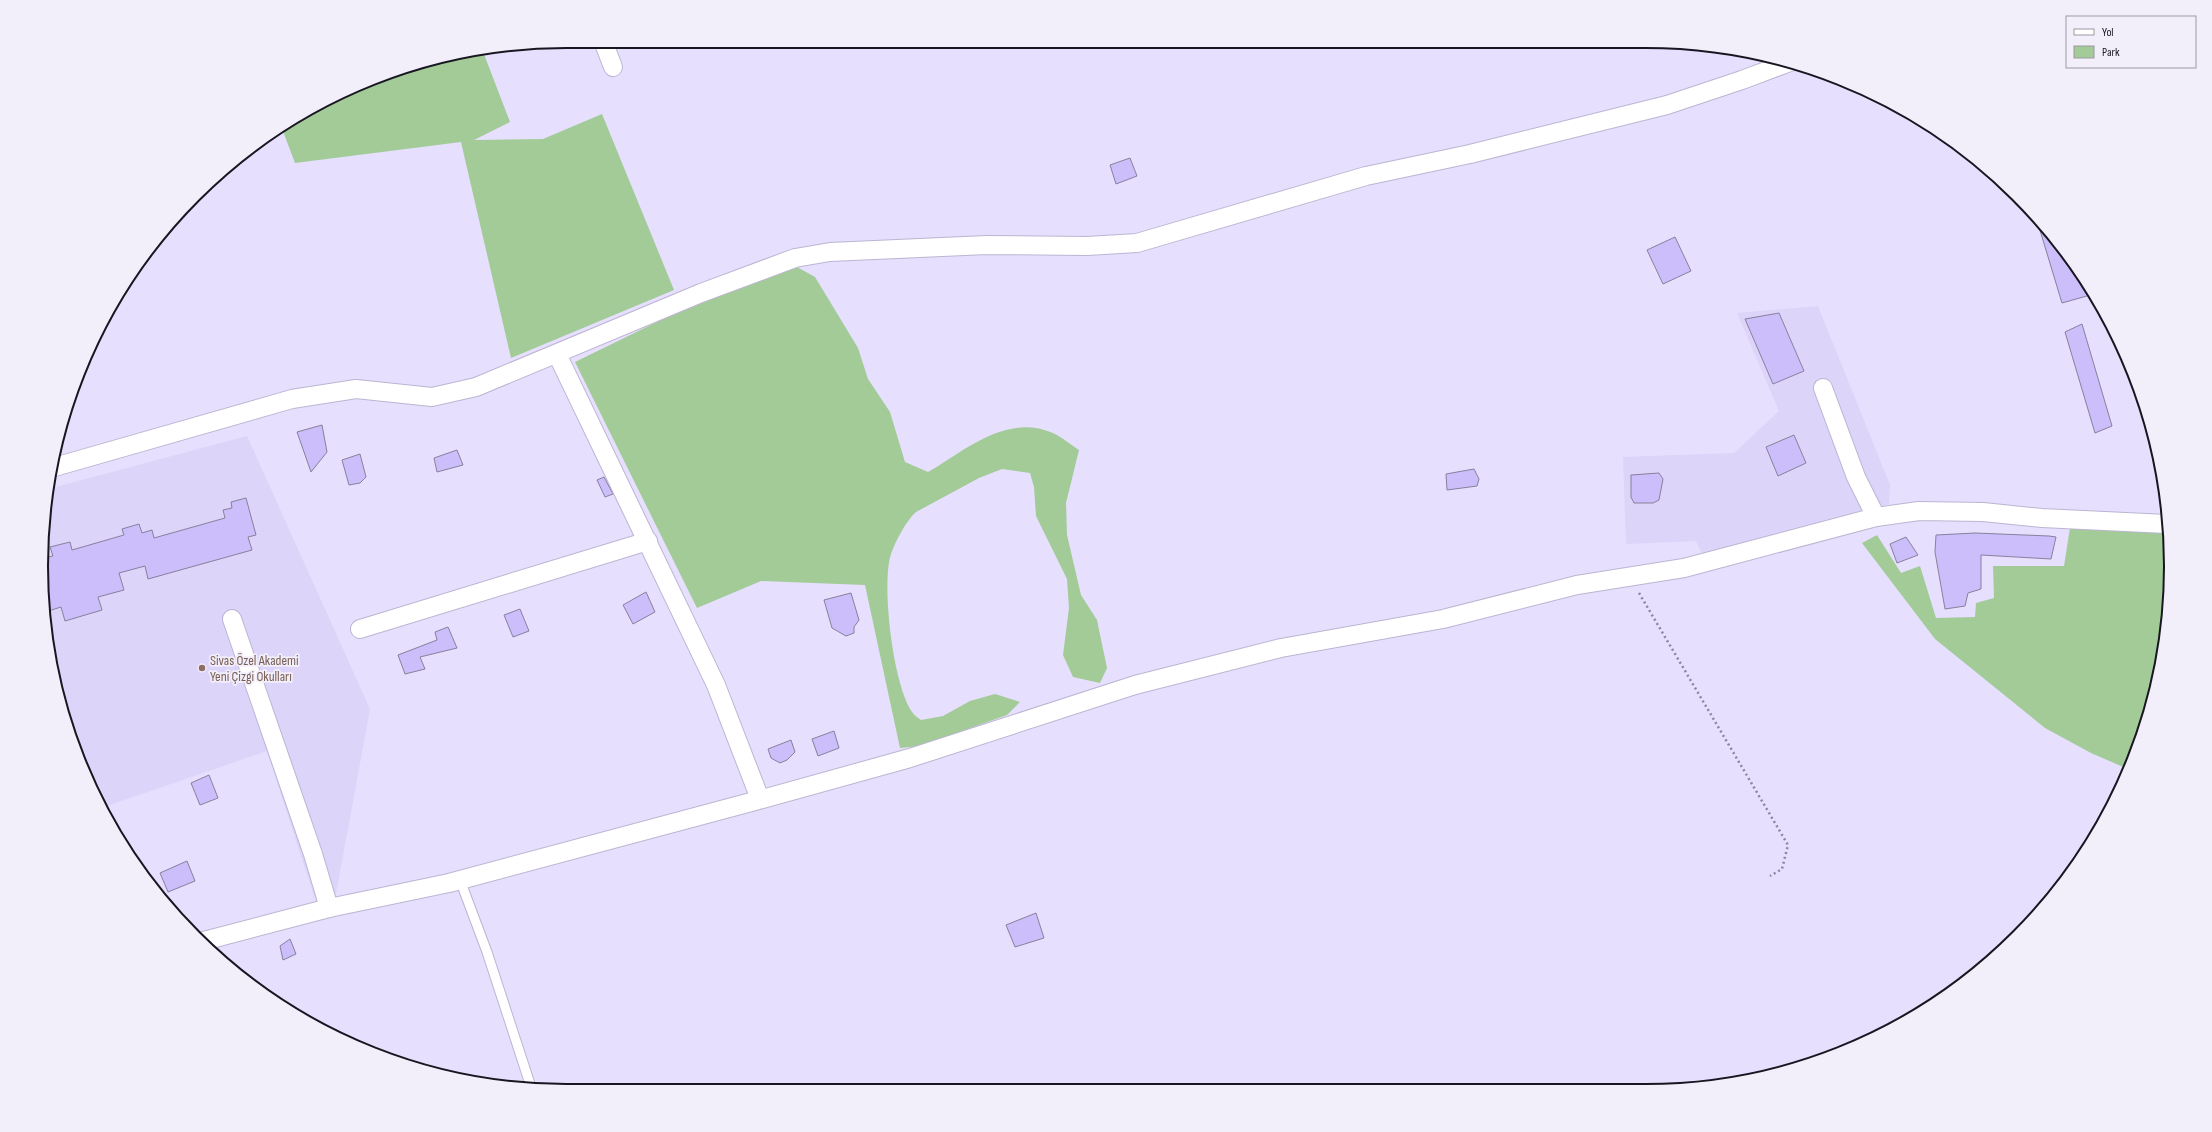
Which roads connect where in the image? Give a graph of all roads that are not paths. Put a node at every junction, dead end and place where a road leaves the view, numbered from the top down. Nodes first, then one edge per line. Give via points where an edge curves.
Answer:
1 (606, 48) edge
2 (1780, 66) edge
3 (613, 67) dead end
4 (557, 354) junction
5 (1823, 388) dead end
6 (58, 466) edge
7 (1876, 517) junction
8 (2162, 524) edge
9 (648, 542) junction
10 (232, 619) dead end
11 (360, 629) dead end
12 (760, 800) junction
13 (460, 880) junction
14 (329, 908) junction
15 (208, 940) edge
16 (530, 1083) edge

1 - 3 street
2 - 4 street via 1667,105 1366,176 1137,243 1087,246 987,245 838,252 795,258 701,293
4 - 6 street via 476,387 432,397 356,389 292,399
4 - 9 street
5 - 7 street via 1856,477
7 - 8 street via 1934,511
7 - 12 street via 1684,568 1577,585 1444,619 1281,648 1135,685 910,758
9 - 11 street
9 - 12 street via 716,685
10 - 14 street via 314,854
12 - 13 street
13 - 14 street
13 - 16 lane via 487,952
14 - 15 street

